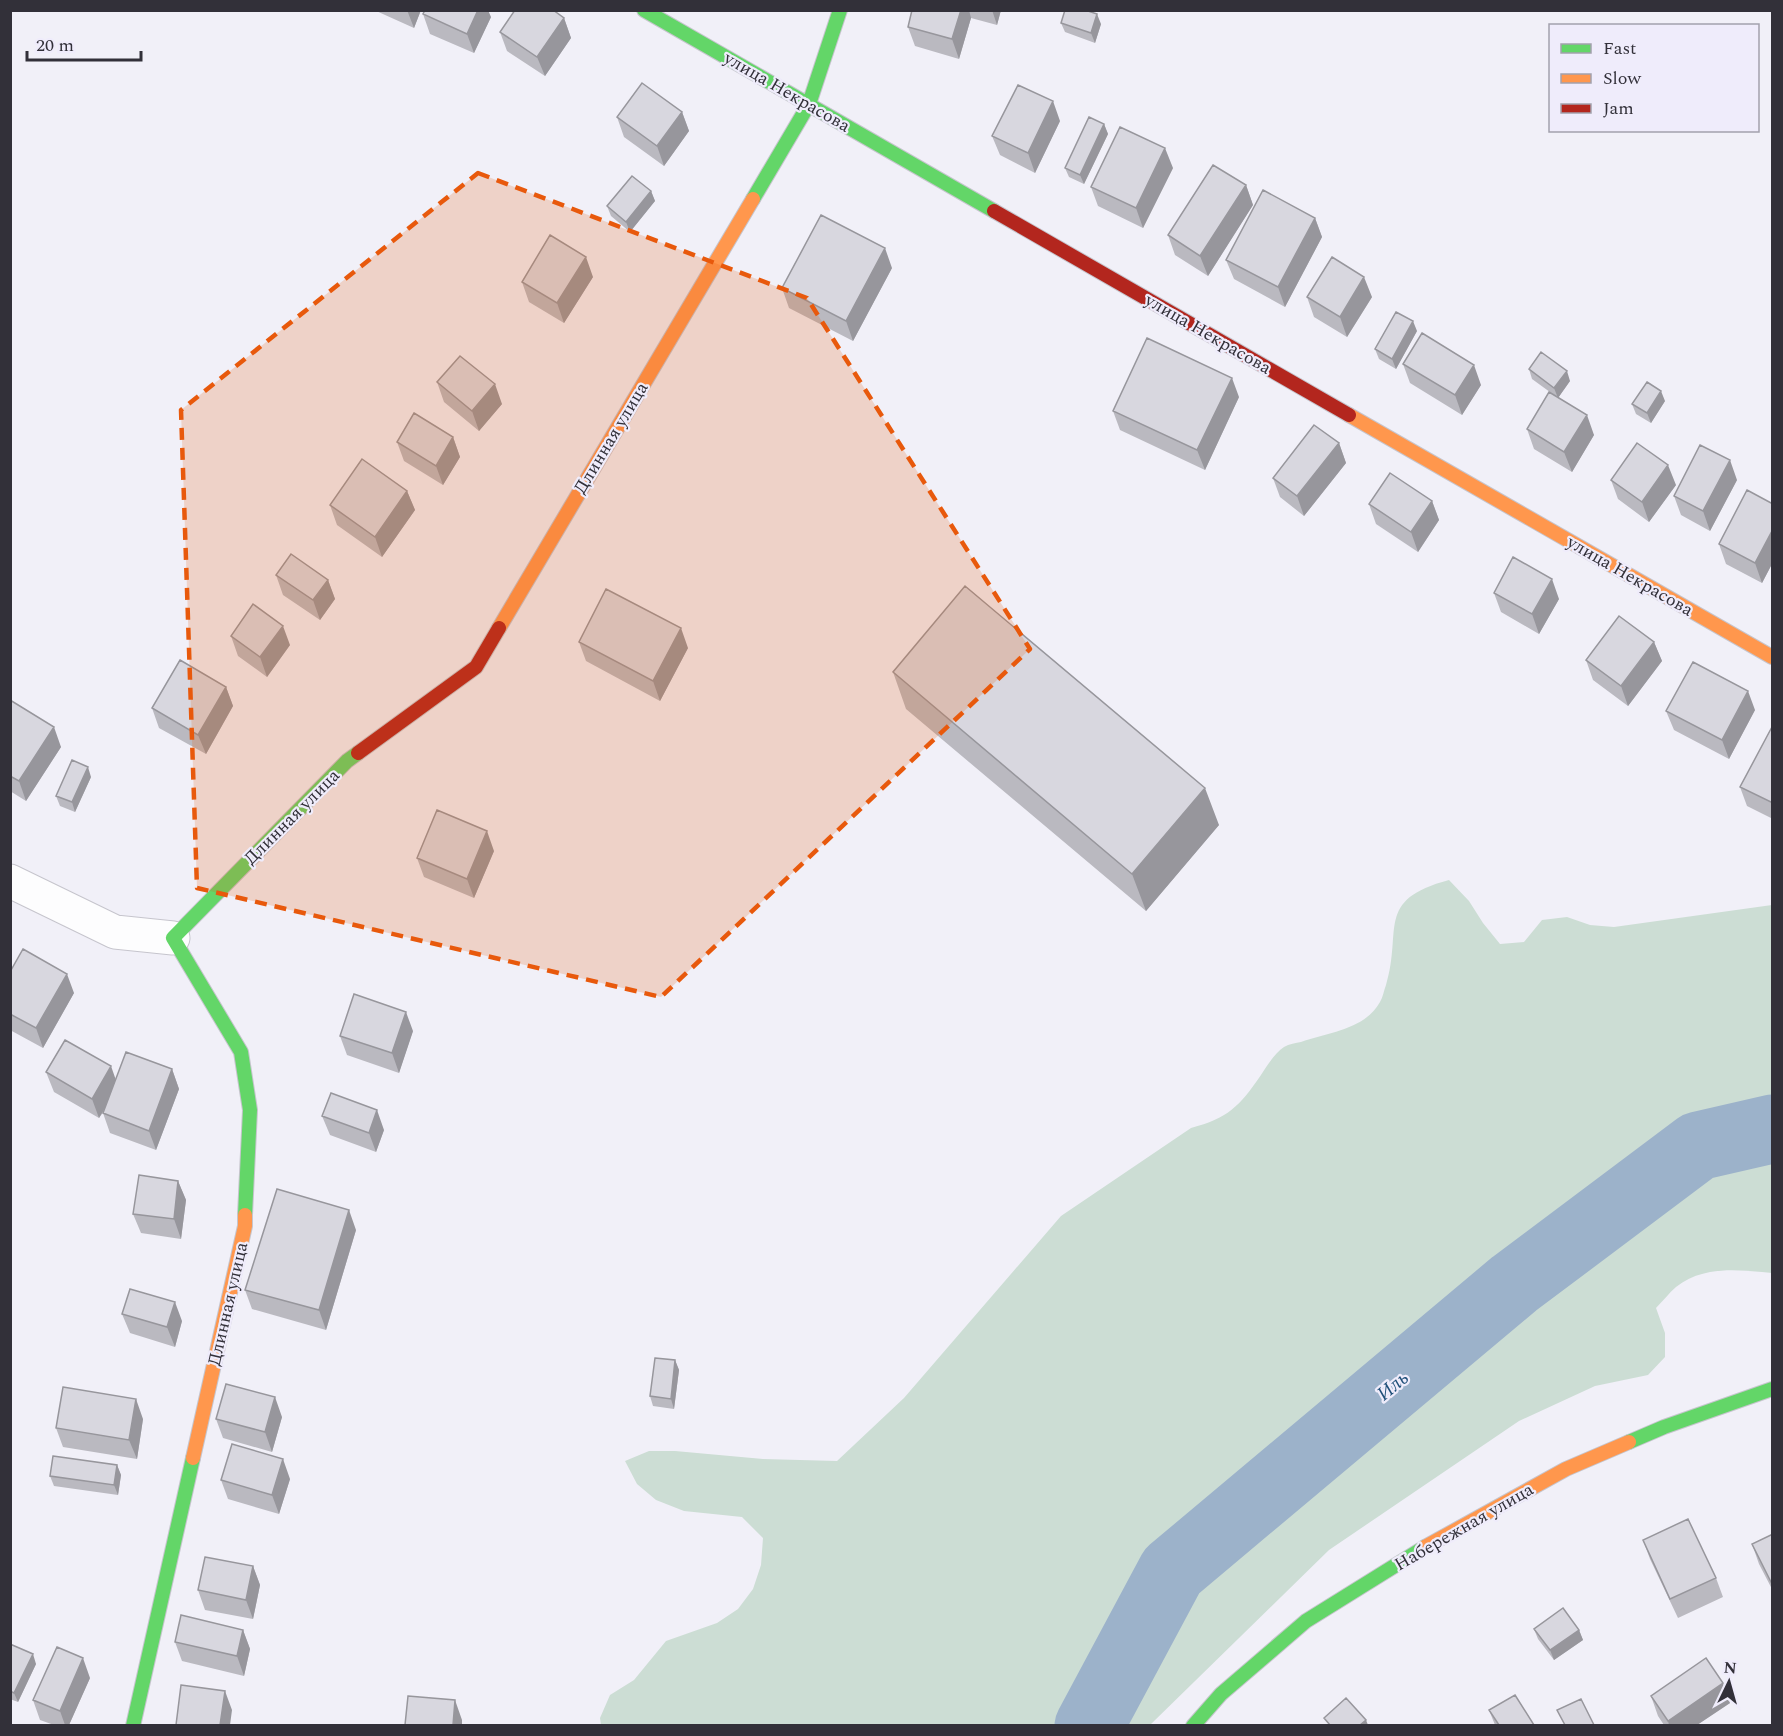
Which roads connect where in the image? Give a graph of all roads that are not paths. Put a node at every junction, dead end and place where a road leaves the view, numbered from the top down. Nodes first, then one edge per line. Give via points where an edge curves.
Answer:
1 (644, 10) edge
2 (840, 10) edge
3 (809, 104) junction
4 (1773, 657) edge
5 (10, 881) edge
6 (173, 938) junction
7 (1773, 1389) edge
8 (133, 1725) edge
9 (1193, 1725) edge

1 - 3 street, улица Некрасова
2 - 3 street, Длинная улица
3 - 4 street, улица Некрасова
3 - 6 street, Длинная улица via 476,667 347,761
5 - 6 street via 115,932
6 - 8 street, Длинная улица via 241,1052 250,1110 245,1226
7 - 9 street, Набережная улица via 1664,1427 1566,1469 1427,1546 1306,1621 1221,1694

